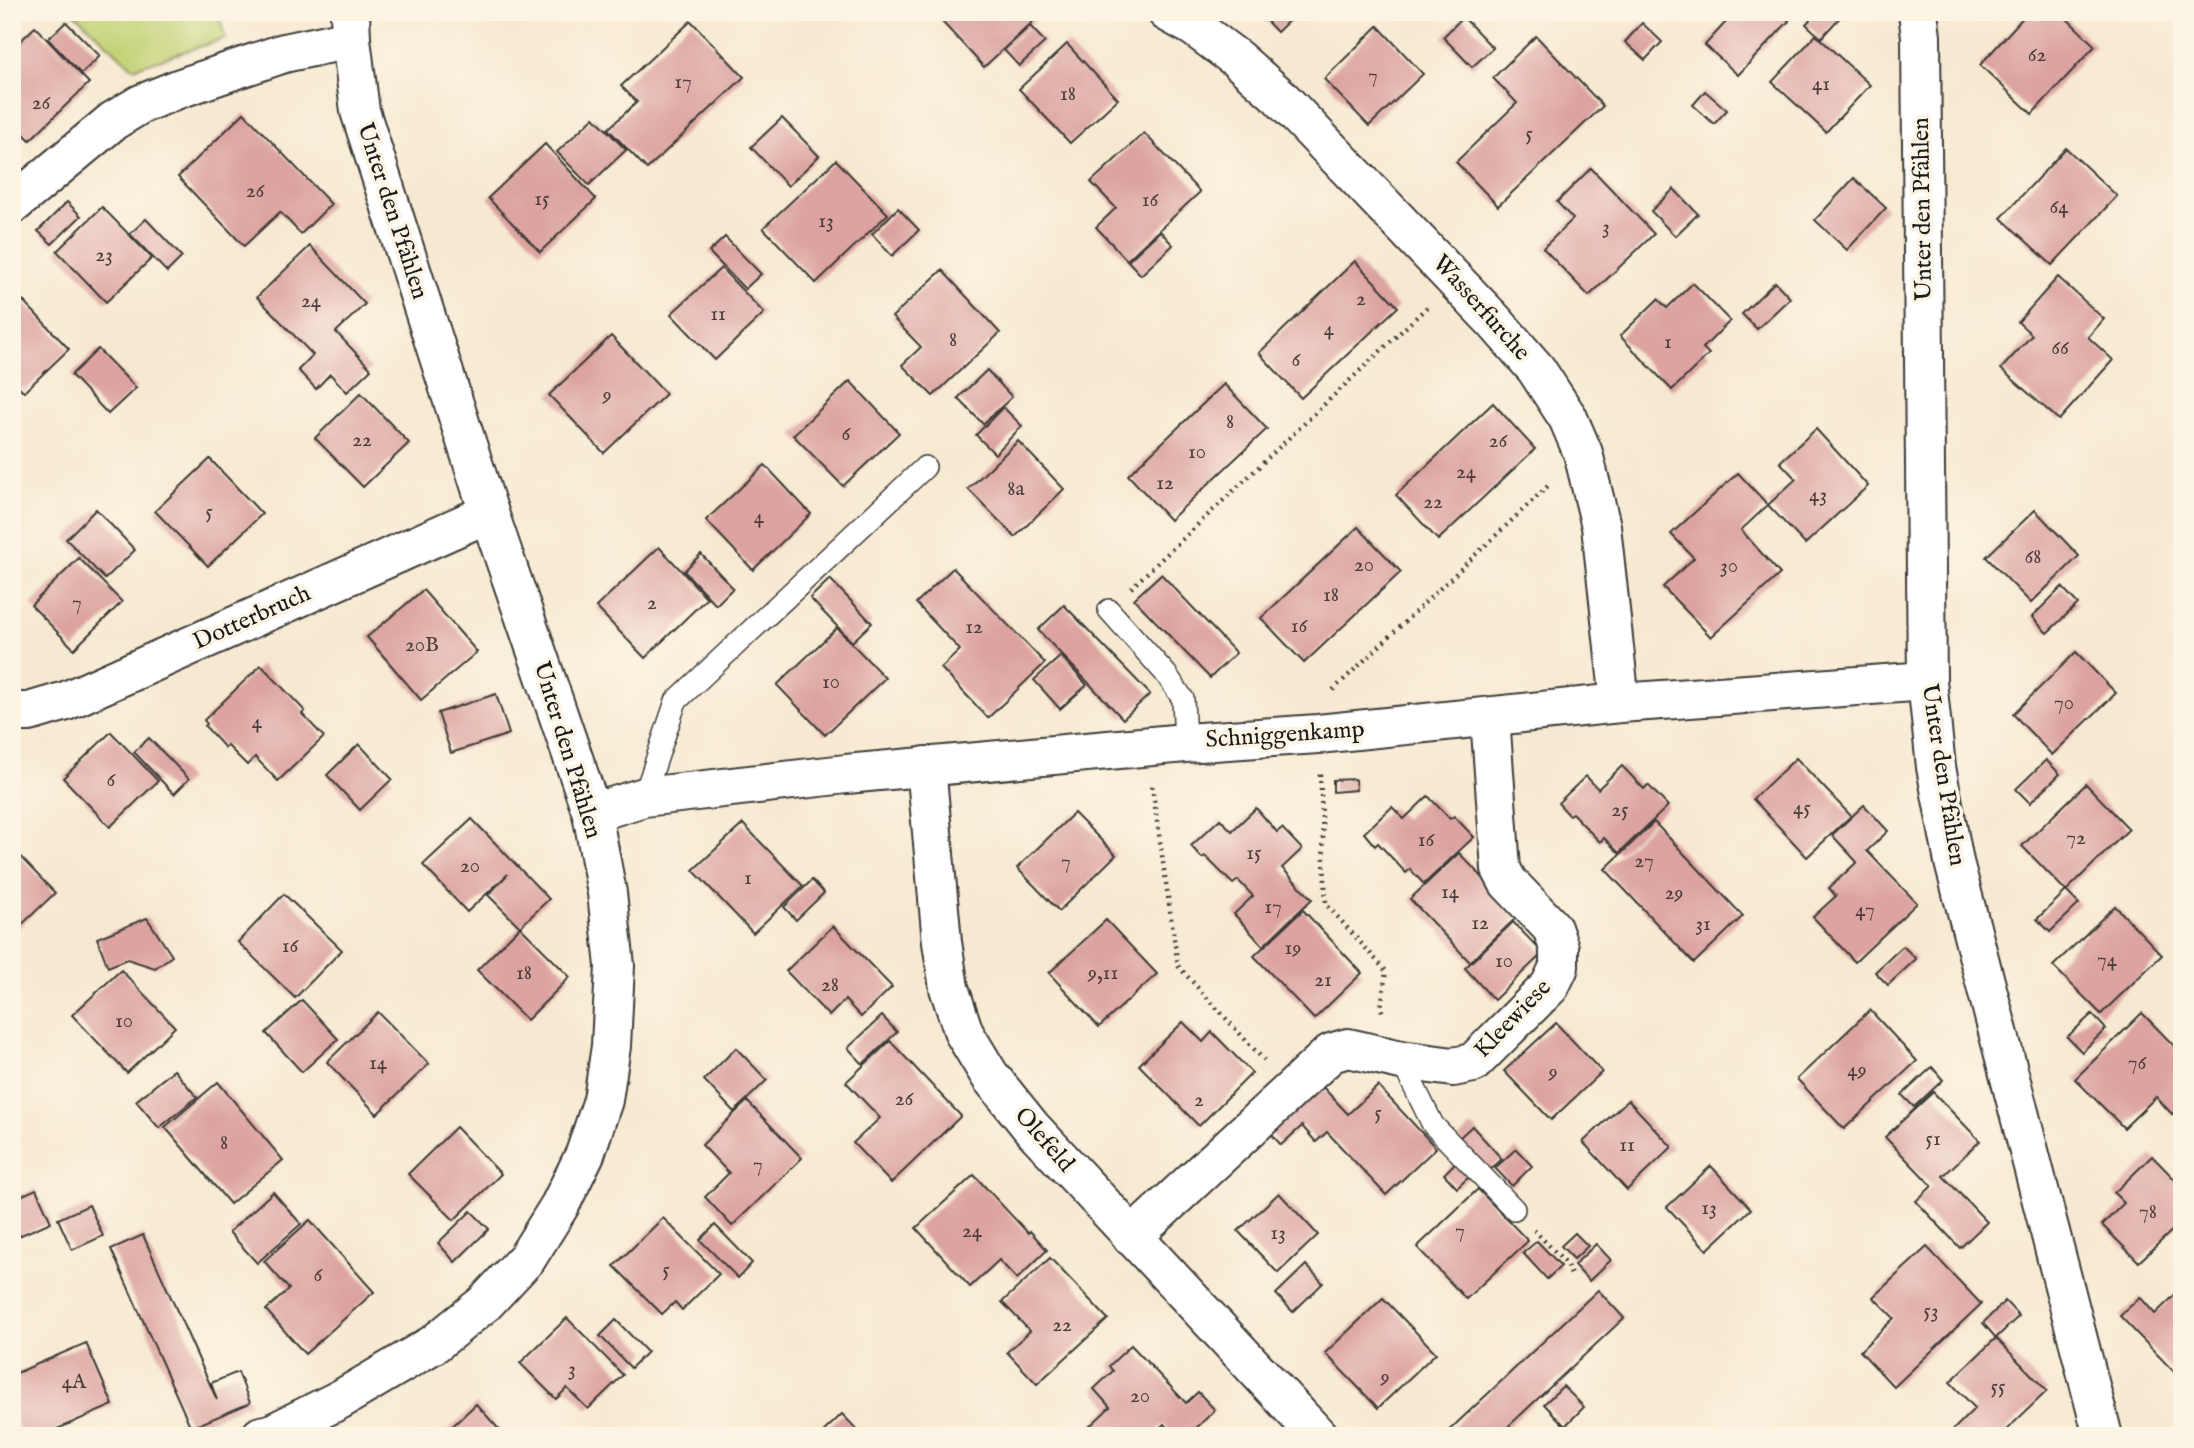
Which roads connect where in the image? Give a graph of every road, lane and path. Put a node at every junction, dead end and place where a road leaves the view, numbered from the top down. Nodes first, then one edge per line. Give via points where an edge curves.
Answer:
1 (1167, 12) edge
2 (1918, 12) edge
3 (351, 26) edge
4 (12, 205) edge
5 (1456, 280) junction
6 (1583, 453) junction
7 (925, 467) dead end
8 (489, 513) junction
9 (1109, 610) joint
10 (1927, 681) junction
11 (1620, 703) junction
12 (12, 712) edge
13 (1490, 717) junction
14 (1318, 734) junction
15 (1185, 743) junction
16 (1146, 746) junction
17 (926, 766) junction
18 (644, 797) junction
19 (592, 813) junction
20 (1401, 1060) junction
21 (1291, 1089) junction
22 (1514, 1209) joint
23 (1132, 1237) junction
24 (1572, 1277) dead end
25 (269, 1435) edge
26 (1318, 1436) edge
27 (2103, 1436) edge

1 - 5 street, Wasserfurche via 1237,59 1279,96
2 - 10 street, Unter den Pfählen
3 - 4 street via 141,104 113,121
3 - 8 street, Unter den Pfählen via 360,111
5 - 6 street, Wasserfurche via 1536,369 1568,418
5 - 9 path
6 - 11 street, Wasserfurche via 1601,526
6 - 14 path via 1320,703
7 - 18 lane via 676,701
8 - 12 street, Dotterbruch via 66,701
8 - 19 street, Unter den Pfählen
9 - 15 lane via 1183,699
10 - 11 street, Schniggenkamp
10 - 27 street, Unter den Pfählen via 1936,767 1954,862
11 - 13 street, Schniggenkamp
13 - 14 street, Schniggenkamp
13 - 20 street, Kleewiese via 1501,869 1552,928 1559,967 1550,986 1474,1063 1453,1067
14 - 15 street, Schniggenkamp
14 - 20 path via 1326,904 1386,971 1381,1007
15 - 16 street, Schniggenkamp
16 - 17 street, Schniggenkamp
16 - 21 path via 1178,966
17 - 18 street, Schniggenkamp
17 - 23 street, Olefeld via 942,942 949,988 964,1033 990,1076 1031,1127
18 - 19 street, Schniggenkamp
19 - 25 street, Unter den Pfählen via 615,966 611,1046 603,1100 585,1154 560,1205 527,1258 485,1303 434,1343 341,1399
20 - 21 street, Kleewiese via 1348,1048 1331,1053
20 - 22 lane via 1433,1125
21 - 23 street, Kleewiese
22 - 24 path via 1566,1264
23 - 26 street, Olefeld

